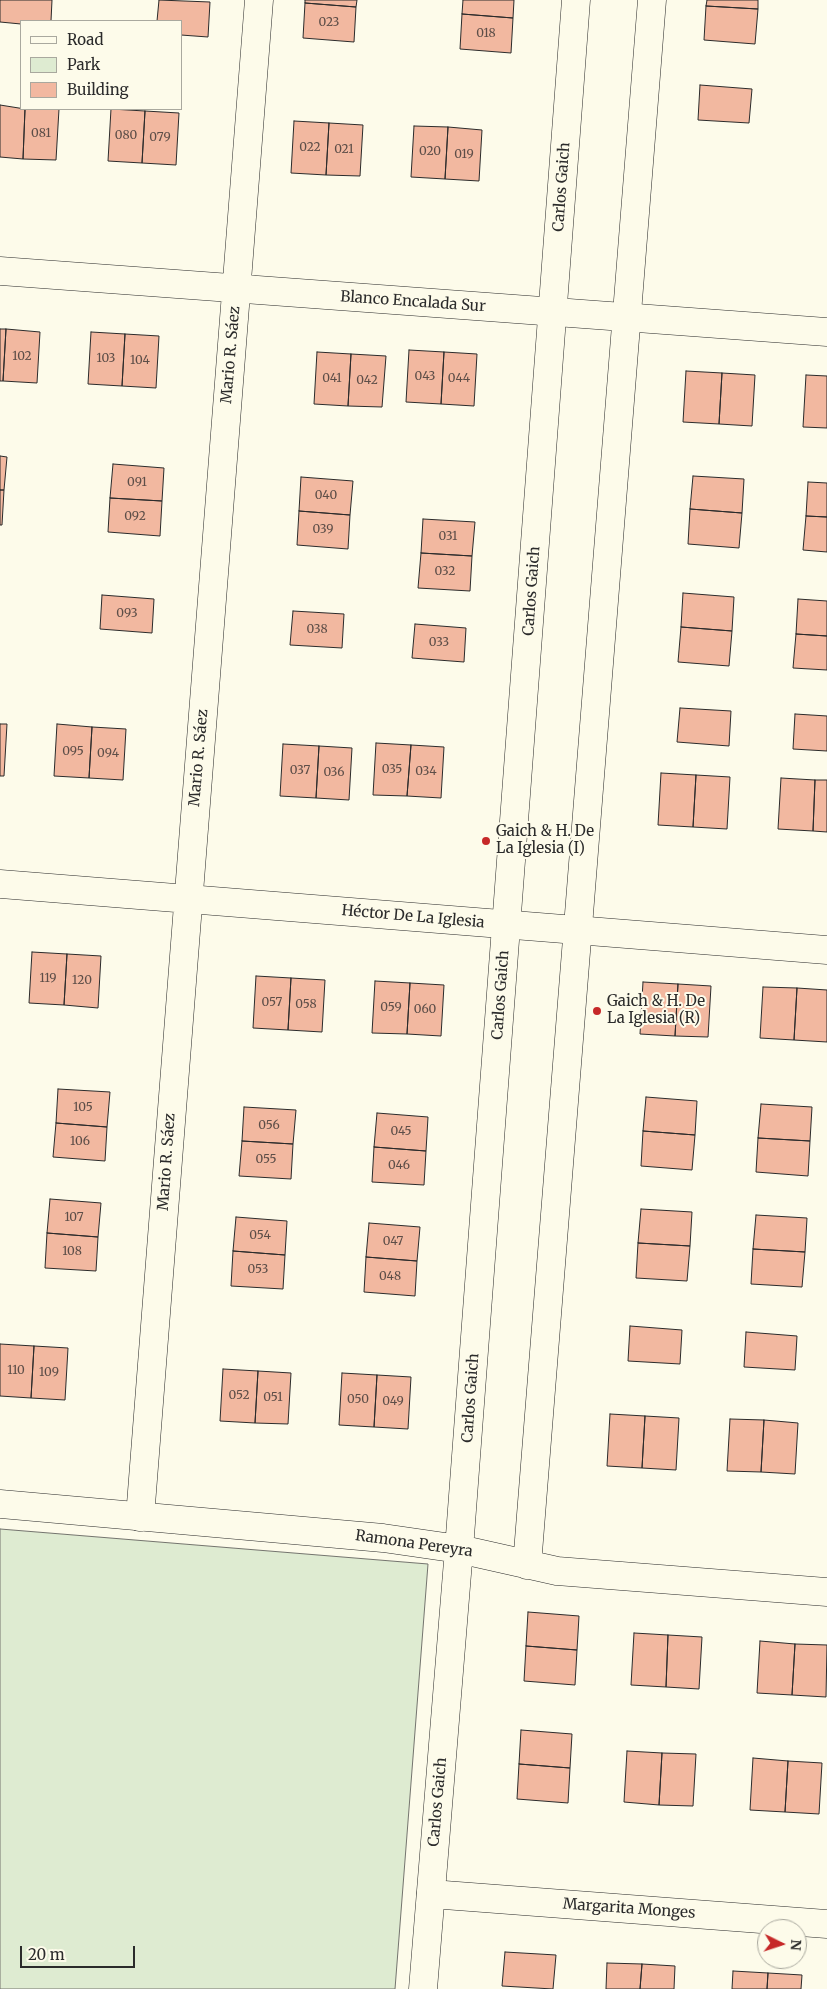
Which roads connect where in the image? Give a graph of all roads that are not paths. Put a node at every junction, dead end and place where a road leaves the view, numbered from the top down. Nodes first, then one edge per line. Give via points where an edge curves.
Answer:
1 (259, 0) edge
2 (576, 0) edge
3 (652, 0) edge
4 (0, 271) edge
5 (236, 289) junction
6 (553, 312) junction
7 (627, 318) junction
8 (827, 332) edge
9 (0, 884) edge
10 (188, 899) junction
11 (507, 925) junction
12 (577, 930) junction
13 (827, 950) edge
14 (0, 1504) edge
15 (140, 1517) junction
16 (459, 1549) junction
17 (527, 1566) junction
18 (827, 1592) edge
19 (430, 1894) junction
20 (827, 1924) edge
21 (422, 1989) edge

1 - 5 street, Mario R. Sáez
2 - 6 street, Carlos Gaich
3 - 7 street
4 - 5 street, Blanco Encalada Sur
5 - 6 street, Blanco Encalada Sur
5 - 10 street, Mario R. Sáez
6 - 7 street, Blanco Encalada Sur
6 - 11 street, Carlos Gaich
7 - 8 street, Blanco Encalada Sur
7 - 12 street
9 - 10 street, Héctor De La Iglesia
10 - 11 street, Héctor De La Iglesia
10 - 15 street, Mario R. Sáez
11 - 12 street, Héctor De La Iglesia
11 - 16 street, Carlos Gaich
12 - 13 street, Héctor De La Iglesia
12 - 17 street
14 - 15 street, Ramona Pereyra
15 - 16 street, Ramona Pereyra via 383,1538
16 - 17 street, Ramona Pereyra
16 - 19 street, Carlos Gaich
17 - 18 street, Ramona Pereyra via 572,1573
19 - 20 street, Margarita Monges
19 - 21 street, Carlos Gaich

